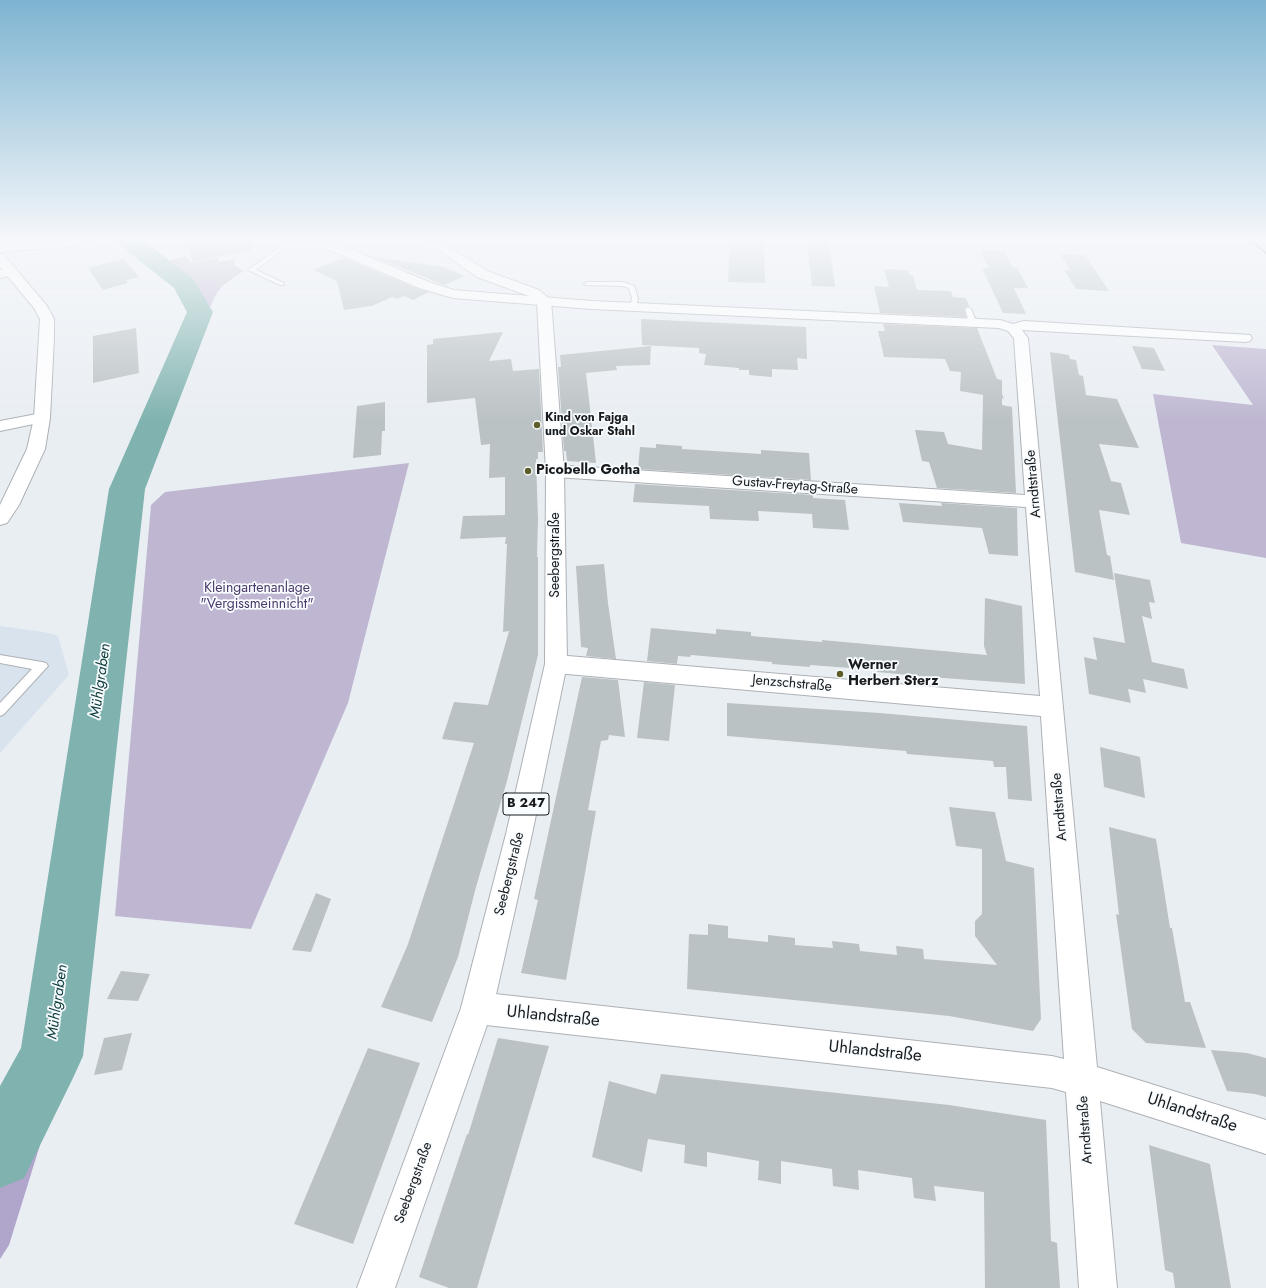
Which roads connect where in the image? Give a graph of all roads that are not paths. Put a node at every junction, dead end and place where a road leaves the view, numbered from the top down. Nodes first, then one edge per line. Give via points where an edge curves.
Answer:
1 (35, 301) edge
2 (544, 301) edge
3 (558, 301) edge
4 (634, 301) edge
5 (633, 307) junction
6 (968, 309) dead end
7 (973, 323) junction
8 (1013, 328) junction
9 (1245, 338) dead end
10 (42, 418) junction
11 (0, 426) edge
12 (555, 471) junction
13 (1035, 502) junction
14 (0, 519) edge
15 (0, 659) edge
16 (556, 664) junction
17 (1052, 707) junction
18 (0, 711) edge
19 (476, 1008) junction
20 (1082, 1080) junction
21 (1266, 1137) edge
22 (376, 1288) edge
23 (1098, 1288) edge

1 - 10 street via 47,319
2 - 12 street, Seebergstraße / B 247
3 - 5 street
4 - 5 lane
5 - 7 street
6 - 7 lane
7 - 8 street via 1000,324
8 - 9 street via 1024,325
8 - 13 street, Arndtstraße via 1021,338
10 - 11 street
10 - 14 street via 36,449 10,505
12 - 13 street, Gustav-Freytag-Straße
12 - 16 street, Seebergstraße / B 247
13 - 17 street, Arndtstraße
15 - 18 lane via 42,666
16 - 17 street, Jenzschstraße
16 - 19 street, Seebergstraße / B 247 via 520,834
17 - 20 street, Arndtstraße
19 - 20 street, Uhlandstraße via 1052,1072
19 - 22 street, Seebergstraße / B 247
20 - 21 street, Uhlandstraße
20 - 23 street, Arndtstraße

